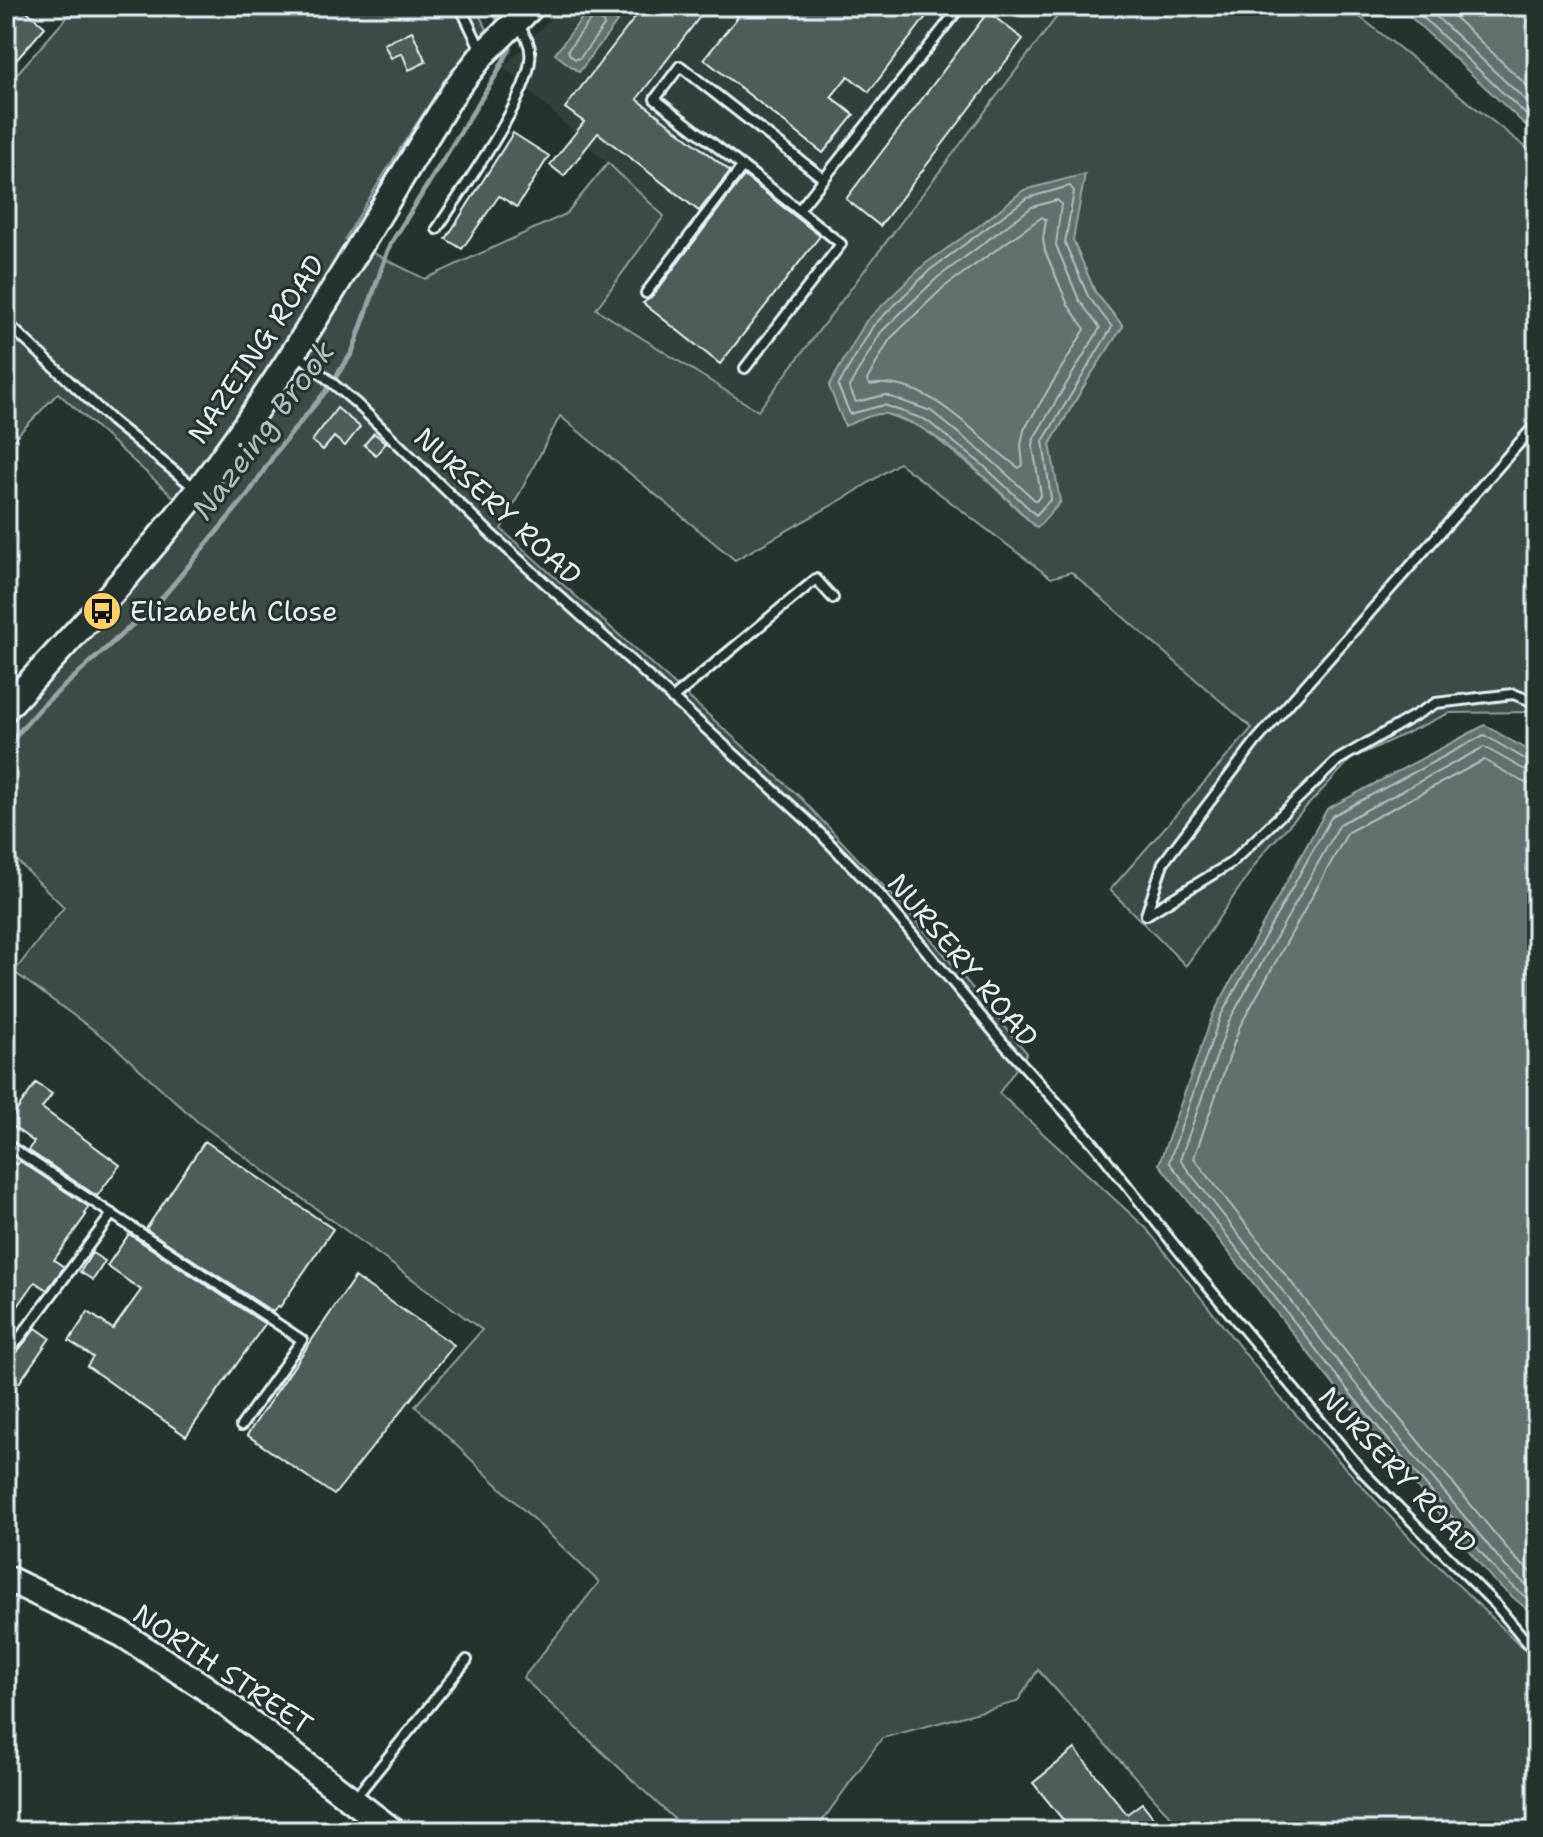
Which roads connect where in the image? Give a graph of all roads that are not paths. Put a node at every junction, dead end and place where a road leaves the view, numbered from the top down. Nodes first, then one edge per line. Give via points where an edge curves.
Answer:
1 (460, 6) edge
2 (961, 6) edge
3 (523, 14) edge
4 (483, 54) junction
5 (742, 167) junction
6 (824, 179) junction
7 (799, 210) junction
8 (437, 229) dead end
9 (646, 293) dead end
10 (6, 322) edge
11 (295, 352) junction
12 (745, 368) dead end
13 (1537, 423) edge
14 (198, 490) junction
15 (833, 598) dead end
16 (672, 699) junction
17 (1537, 703) edge
18 (6, 708) edge
19 (6, 1144) edge
20 (112, 1214) junction
21 (6, 1356) edge
22 (241, 1426) dead end
23 (6, 1578) edge
24 (1537, 1654) edge
25 (467, 1660) dead end
26 (353, 1800) junction
27 (393, 1831) edge

1 - 4 lane
2 - 6 lane
3 - 4 main road, NAZEING ROAD
3 - 8 lane via 529,70 514,106
4 - 11 main road, NAZEING ROAD
5 - 6 lane via 655,99 680,66
5 - 7 lane
5 - 9 lane
6 - 7 lane
7 - 12 lane via 841,244
10 - 14 lane via 112,421
11 - 14 main road, NAZEING ROAD
11 - 16 lane, NURSERY ROAD
13 - 17 lane via 1256,741 1163,863 1146,915 1231,863 1338,760 1436,703 1513,694
14 - 18 main road, NAZEING ROAD
15 - 16 lane via 816,579
16 - 24 lane, NURSERY ROAD via 809,822 879,894 1094,1144 1364,1473 1496,1605
19 - 20 lane
20 - 21 lane
20 - 22 lane via 302,1340
23 - 26 main road, NORTH STREET via 122,1634 204,1687
25 - 26 lane
26 - 27 main road, NORTH STREET

